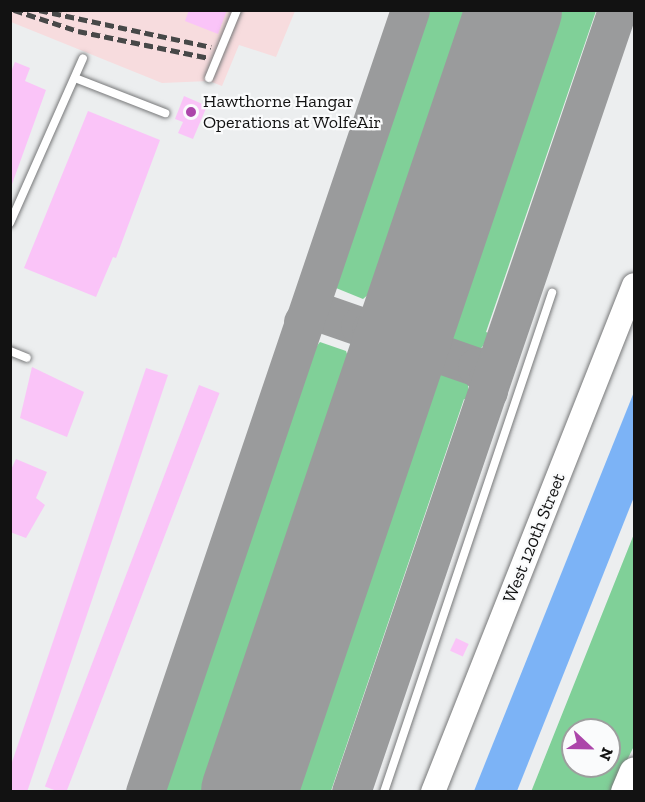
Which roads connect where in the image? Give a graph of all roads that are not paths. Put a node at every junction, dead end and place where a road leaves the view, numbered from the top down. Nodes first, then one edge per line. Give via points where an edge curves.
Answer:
1 (237, 10) edge
2 (83, 58) dead end
3 (75, 78) junction
4 (209, 78) dead end
5 (165, 113) dead end
6 (10, 223) edge
7 (634, 285) edge
8 (552, 293) dead end
9 (630, 310) edge
10 (10, 351) edge
11 (27, 358) dead end
12 (634, 773) edge
13 (384, 792) edge
14 (433, 792) edge
15 (626, 792) edge

1 - 4 lane
2 - 3 lane
3 - 5 lane
3 - 6 lane
7 - 9 main road, West 120th Street
8 - 13 lane
9 - 14 main road, West 120th Street
10 - 11 lane
12 - 15 highway

